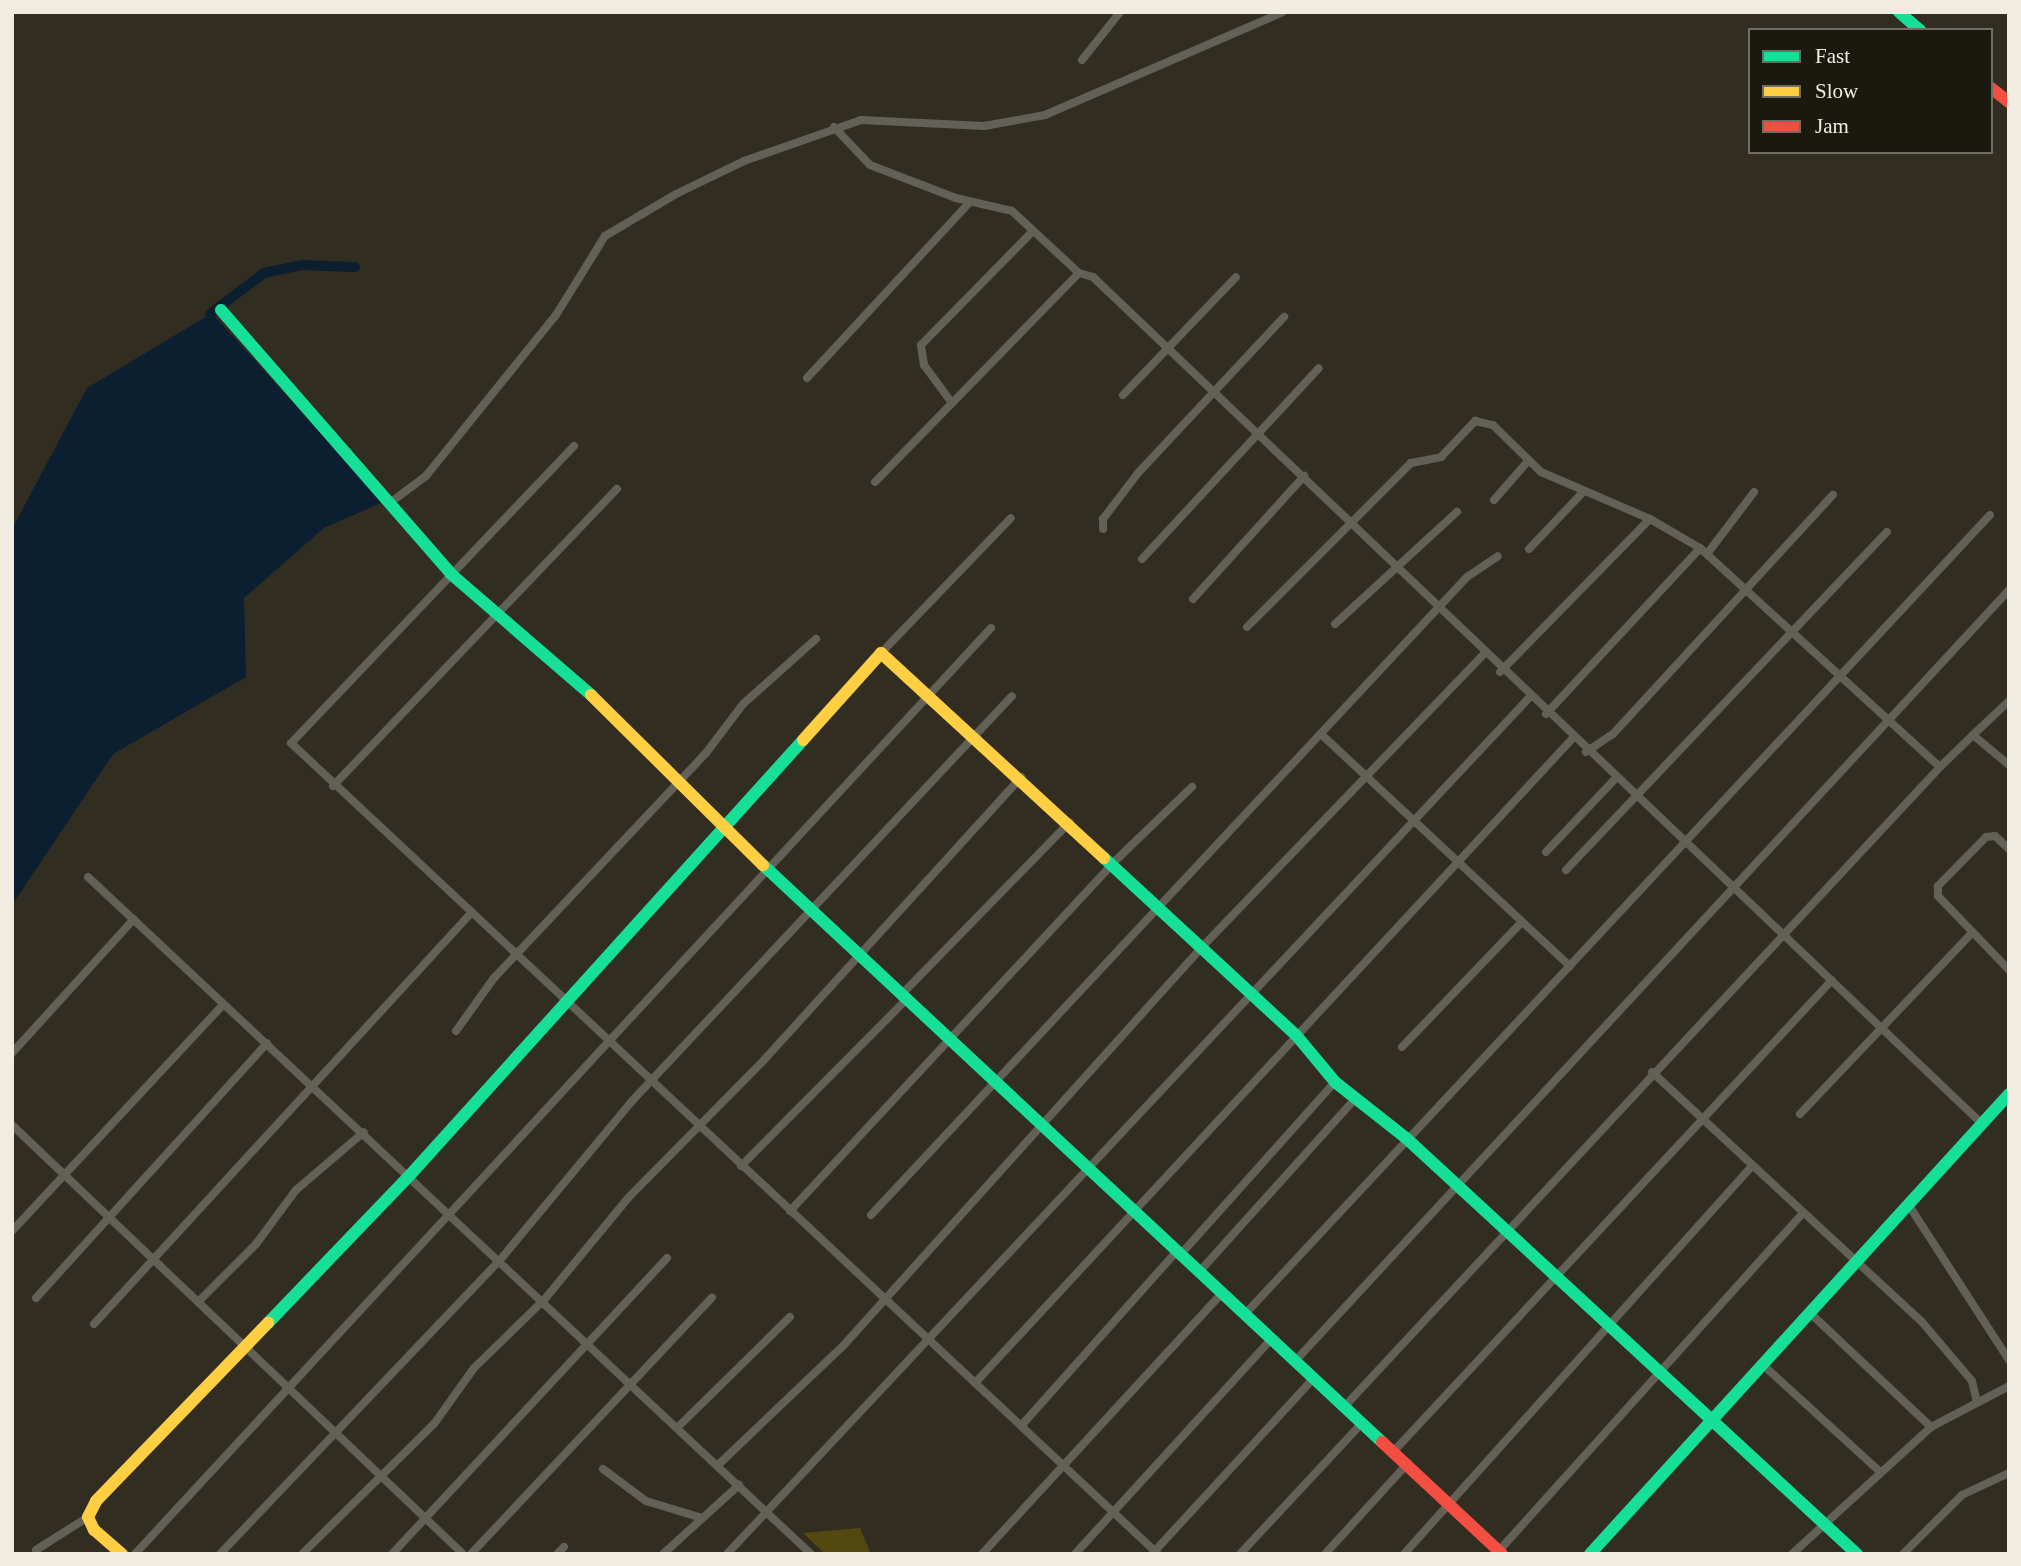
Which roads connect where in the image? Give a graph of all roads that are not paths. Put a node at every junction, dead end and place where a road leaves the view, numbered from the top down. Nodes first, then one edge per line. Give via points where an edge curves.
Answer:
1 (1120, 12) edge
2 (1283, 12) edge
3 (1899, 12) edge
4 (1918, 28) edge
5 (1082, 60) dead end
6 (1993, 90) edge
7 (2009, 102) edge
8 (834, 127) junction
9 (970, 202) junction
10 (1033, 231) junction
11 (1079, 273) junction
12 (1236, 277) dead end
13 (221, 310) dead end
14 (1284, 317) dead end
15 (1168, 345) junction
16 (1319, 368) dead end
17 (807, 378) dead end
18 (1213, 390) junction
19 (1123, 395) dead end
20 (952, 403) junction
21 (1260, 434) junction
22 (574, 446) dead end
23 (1528, 461) junction
24 (1304, 476) junction
25 (875, 482) dead end
26 (617, 489) dead end
27 (1583, 492) junction
28 (1754, 492) dead end
29 (1833, 495) dead end
30 (1494, 500) dead end
31 (391, 502) junction
32 (1457, 512) dead end
33 (1990, 515) dead end
34 (1012, 518) dead end
35 (1650, 519) junction
36 (1351, 520) junction
37 (1103, 529) dead end
38 (1887, 532) dead end
39 (1700, 548) junction
40 (1529, 549) dead end
41 (1707, 554) junction
42 (1498, 556) dead end
43 (1142, 559) dead end
44 (1397, 564) junction
45 (451, 574) junction
46 (2009, 590) edge
47 (1748, 592) junction
48 (1193, 598) dead end
49 (1443, 607) junction
50 (494, 615) junction
51 (1335, 624) dead end
52 (1247, 627) dead end
53 (991, 628) dead end
54 (1797, 632) junction
55 (816, 639) dead end
56 (1486, 652) junction
57 (881, 653) junction
58 (1500, 671) junction
59 (1843, 675) junction
60 (933, 696) junction
61 (1012, 696) dead end
62 (1528, 698) junction
63 (2009, 701) edge
64 (1546, 714) junction
65 (1887, 719) junction
66 (977, 735) junction
67 (1322, 735) junction
68 (1973, 735) junction
69 (1572, 739) junction
70 (1586, 752) junction
71 (2009, 765) edge
72 (1940, 767) junction
73 (1366, 776) junction
74 (1021, 777) junction
75 (1615, 779) junction
76 (676, 784) junction
77 (333, 786) junction
78 (1192, 787) dead end
79 (1637, 799) junction
80 (1415, 821) junction
81 (1070, 822) junction
82 (721, 827) junction
83 (1681, 843) junction
84 (2009, 849) edge
85 (1546, 852) dead end
86 (1458, 860) junction
87 (1113, 863) junction
88 (1566, 870) dead end
89 (770, 872) junction
90 (88, 877) dead end
91 (1729, 888) junction
92 (1159, 906) junction
93 (472, 912) junction
94 (814, 913) junction
95 (134, 919) junction
96 (1522, 922) junction
97 (1972, 933) junction
98 (1780, 935) junction
99 (1202, 947) junction
100 (860, 953) junction
101 (517, 956) junction
102 (1570, 966) junction
103 (2009, 970) edge
104 (1832, 980) junction
105 (1251, 992) junction
106 (905, 997) junction
107 (565, 1002) junction
108 (223, 1005) junction
109 (1881, 1025) junction
110 (456, 1031) dead end
111 (1296, 1035) junction
112 (950, 1039) junction
113 (608, 1042) junction
114 (267, 1043) junction
115 (1402, 1047) dead end
116 (12, 1053) edge
117 (1652, 1072) junction
118 (996, 1081) junction
119 (1335, 1082) junction
120 (653, 1084) junction
121 (317, 1088) junction
122 (2009, 1094) edge
123 (1355, 1099) junction
124 (1800, 1114) dead end
125 (1702, 1116) junction
126 (1980, 1122) junction
127 (1041, 1124) junction
128 (12, 1125) edge
129 (696, 1125) junction
130 (364, 1132) junction
131 (1406, 1138) junction
132 (741, 1166) junction
133 (1752, 1166) junction
134 (1089, 1168) junction
135 (410, 1175) junction
136 (65, 1176) junction
137 (1455, 1183) junction
138 (1908, 1204) junction
139 (1132, 1208) junction
140 (790, 1212) junction
141 (451, 1213) junction
142 (871, 1215) dead end
143 (1801, 1215) junction
144 (109, 1218) junction
145 (1505, 1229) junction
146 (12, 1231) edge
147 (1180, 1252) junction
148 (667, 1258) dead end
149 (153, 1260) junction
150 (500, 1260) junction
151 (1854, 1261) junction
152 (1200, 1271) junction
153 (1556, 1275) junction
154 (1223, 1292) junction
155 (712, 1297) dead end
156 (36, 1298) dead end
157 (883, 1298) junction
158 (544, 1300) junction
159 (198, 1302) junction
160 (1809, 1312) junction
161 (1246, 1313) junction
162 (790, 1317) dead end
163 (1608, 1322) junction
164 (94, 1324) dead end
165 (1272, 1338) junction
166 (930, 1341) junction
167 (587, 1347) junction
168 (245, 1348) junction
169 (1297, 1359) junction
170 (2009, 1360) edge
171 (1762, 1364) junction
172 (1655, 1372) junction
173 (1315, 1377) junction
174 (975, 1383) junction
175 (2009, 1386) edge
176 (632, 1389) junction
177 (291, 1390) junction
178 (1977, 1402) junction
179 (1344, 1407) junction
180 (1362, 1423) junction
181 (1711, 1423) junction
182 (1021, 1426) junction
183 (678, 1427) junction
184 (1931, 1427) junction
185 (335, 1431) junction
186 (1394, 1451) junction
187 (1408, 1464) junction
188 (718, 1465) junction
189 (1064, 1465) junction
190 (603, 1469) dead end
191 (1878, 1470) junction
192 (379, 1473) junction
193 (2009, 1473) edge
194 (739, 1485) junction
195 (1448, 1503) junction
196 (767, 1511) junction
197 (1114, 1512) junction
198 (88, 1517) junction
199 (426, 1517) junction
200 (702, 1518) junction
201 (1821, 1522) junction
202 (564, 1546) dead end
203 (36, 1550) dead end
204 (1155, 1553) edge
205 (1499, 1553) edge
206 (122, 1554) edge
207 (135, 1554) edge
208 (220, 1554) edge
209 (302, 1554) edge
210 (392, 1554) edge
211 (463, 1554) edge
212 (471, 1554) edge
213 (557, 1554) edge
214 (663, 1554) edge
215 (727, 1554) edge
216 (811, 1554) edge
217 (982, 1554) edge
218 (1075, 1554) edge
219 (1240, 1554) edge
220 (1325, 1554) edge
221 (1404, 1554) edge
222 (1590, 1554) edge
223 (1792, 1554) edge
224 (1857, 1554) edge
225 (1903, 1554) edge

1 - 5 street
2 - 8 street via 1045,115 984,125 861,120
3 - 4 main road
6 - 7 main road
8 - 9 street via 870,165
8 - 31 street via 710,176 605,236 556,315 426,476
9 - 10 street via 1012,211
9 - 17 street
10 - 11 street
10 - 20 street via 921,345 924,365
11 - 15 street via 1093,277
11 - 20 street
12 - 15 street via 1182,339
13 - 31 main road
14 - 18 street
15 - 18 street
15 - 19 street
16 - 21 street
18 - 21 street
18 - 37 street via 1138,474 1103,519
20 - 25 street
21 - 24 street
21 - 43 street
22 - 45 street
23 - 27 street
23 - 30 street
23 - 36 street via 1493,425 1475,421 1441,457 1411,463
24 - 36 street
24 - 48 street
26 - 50 street
27 - 35 street
27 - 40 street
28 - 41 street
29 - 47 street
31 - 45 main road
32 - 44 street
33 - 59 street
34 - 57 street
35 - 39 street
35 - 58 street
36 - 44 street
36 - 52 street
38 - 54 street
39 - 41 street
39 - 64 street
41 - 47 street
42 - 49 street via 1467,577
44 - 49 street
44 - 51 street
45 - 50 main road
45 - 77 street via 291,743
46 - 65 street
47 - 54 street
47 - 70 street via 1613,734
49 - 56 street
49 - 67 street
50 - 76 main road via 619,720
50 - 77 street
53 - 60 street
54 - 59 street
54 - 79 street
55 - 76 street via 743,704
56 - 58 street
56 - 73 street
57 - 60 main road
57 - 82 main road
58 - 62 street
59 - 65 street
59 - 83 street
60 - 66 main road
60 - 89 street
61 - 66 street
62 - 64 street
62 - 80 street
63 - 68 street
64 - 69 street
65 - 72 street
65 - 91 street
66 - 74 main road
66 - 94 street
67 - 73 street
67 - 92 street
68 - 71 street
68 - 72 street
69 - 70 street
69 - 86 street
70 - 75 street
72 - 98 street
73 - 80 street
73 - 99 street
74 - 81 main road
74 - 100 street
75 - 79 street
75 - 85 street
76 - 82 main road
76 - 101 street
77 - 93 street
78 - 87 street
79 - 83 street
79 - 88 street
80 - 86 street
80 - 105 street
81 - 87 main road
81 - 106 street
82 - 89 main road
82 - 107 main road
83 - 91 street
83 - 102 street
84 - 97 street via 1995,836 1986,838 1941,879 1938,896
86 - 96 street
86 - 111 street
87 - 92 main road
87 - 112 street
89 - 94 main road
89 - 113 street
90 - 95 street
91 - 98 street
91 - 137 street
92 - 99 main road
92 - 118 street
93 - 101 street
93 - 121 street via 399,987
94 - 100 main road
94 - 120 street
95 - 108 street
95 - 116 street
96 - 102 street
96 - 115 street
97 - 103 street
97 - 109 street
98 - 104 street
98 - 117 street
99 - 105 main road
99 - 127 street
100 - 106 main road
100 - 129 street
101 - 107 street
101 - 110 street
102 - 131 street
104 - 109 street
104 - 125 street
105 - 111 main road
105 - 134 street
106 - 112 main road
106 - 132 street
107 - 113 street
107 - 135 main road
108 - 114 street
108 - 136 street
109 - 124 street
109 - 126 street
111 - 119 main road
111 - 139 street
112 - 118 main road
112 - 140 street
113 - 120 street
113 - 141 street
114 - 121 street
114 - 144 street
117 - 125 street
117 - 145 street
118 - 127 main road
118 - 142 street
119 - 123 main road
119 - 147 street
120 - 129 street
120 - 150 street via 617,1118
121 - 130 street
121 - 149 street
122 - 126 main road
123 - 131 main road
123 - 152 street
125 - 133 street
125 - 153 street
126 - 138 main road
127 - 134 main road
127 - 157 street
128 - 136 street
129 - 132 street
129 - 158 street
130 - 135 street
130 - 159 street via 296,1190 256,1244
131 - 137 main road
131 - 161 street
132 - 140 street
133 - 143 street
133 - 163 street
134 - 139 main road
134 - 166 street
135 - 141 street
135 - 168 main road via 360,1221
136 - 144 street
136 - 146 street
137 - 145 main road
137 - 169 street
138 - 151 main road
138 - 170 street
139 - 147 main road
139 - 174 street
140 - 157 street
141 - 150 street
141 - 177 street
143 - 151 street
143 - 172 street
144 - 149 street
144 - 156 street
145 - 153 main road
145 - 179 street
147 - 152 main road
147 - 182 street
148 - 167 street
149 - 159 street
149 - 164 street
150 - 158 street
150 - 185 street
151 - 160 main road
151 - 178 street via 1922,1322 1972,1381
152 - 154 main road
153 - 163 main road
153 - 186 street
154 - 161 main road
154 - 189 street
155 - 176 street
157 - 166 street
157 - 188 street via 843,1346
158 - 167 street
158 - 192 street via 474,1368 434,1424
159 - 168 street
160 - 171 main road
160 - 184 street
161 - 165 main road
162 - 183 street
163 - 172 main road
163 - 195 street
165 - 169 main road
165 - 197 street
166 - 174 street
166 - 196 street
167 - 176 street
167 - 199 street
168 - 177 street
168 - 198 main road via 96,1500
169 - 173 main road
171 - 181 main road
171 - 191 street
172 - 181 main road
172 - 205 street
173 - 179 main road
173 - 204 street
174 - 182 street
175 - 178 street
176 - 183 street
176 - 212 street
177 - 185 street
177 - 207 street
178 - 184 street
179 - 180 main road
180 - 186 main road
180 - 219 street
181 - 201 main road
181 - 222 main road
182 - 189 street
183 - 188 street
184 - 191 street
185 - 192 street
185 - 208 street
186 - 187 main road
187 - 195 main road
187 - 220 street
188 - 194 street
189 - 197 street
189 - 217 street
190 - 200 street via 646,1501
191 - 201 street
192 - 199 street
192 - 209 street
193 - 225 street via 1962,1496
194 - 196 street
194 - 200 street
195 - 205 main road
195 - 221 street
196 - 215 street
196 - 216 street
197 - 204 street
197 - 218 street
198 - 203 street
198 - 206 main road
199 - 210 street
199 - 211 street
200 - 214 street
201 - 223 street
201 - 224 main road
202 - 213 street

